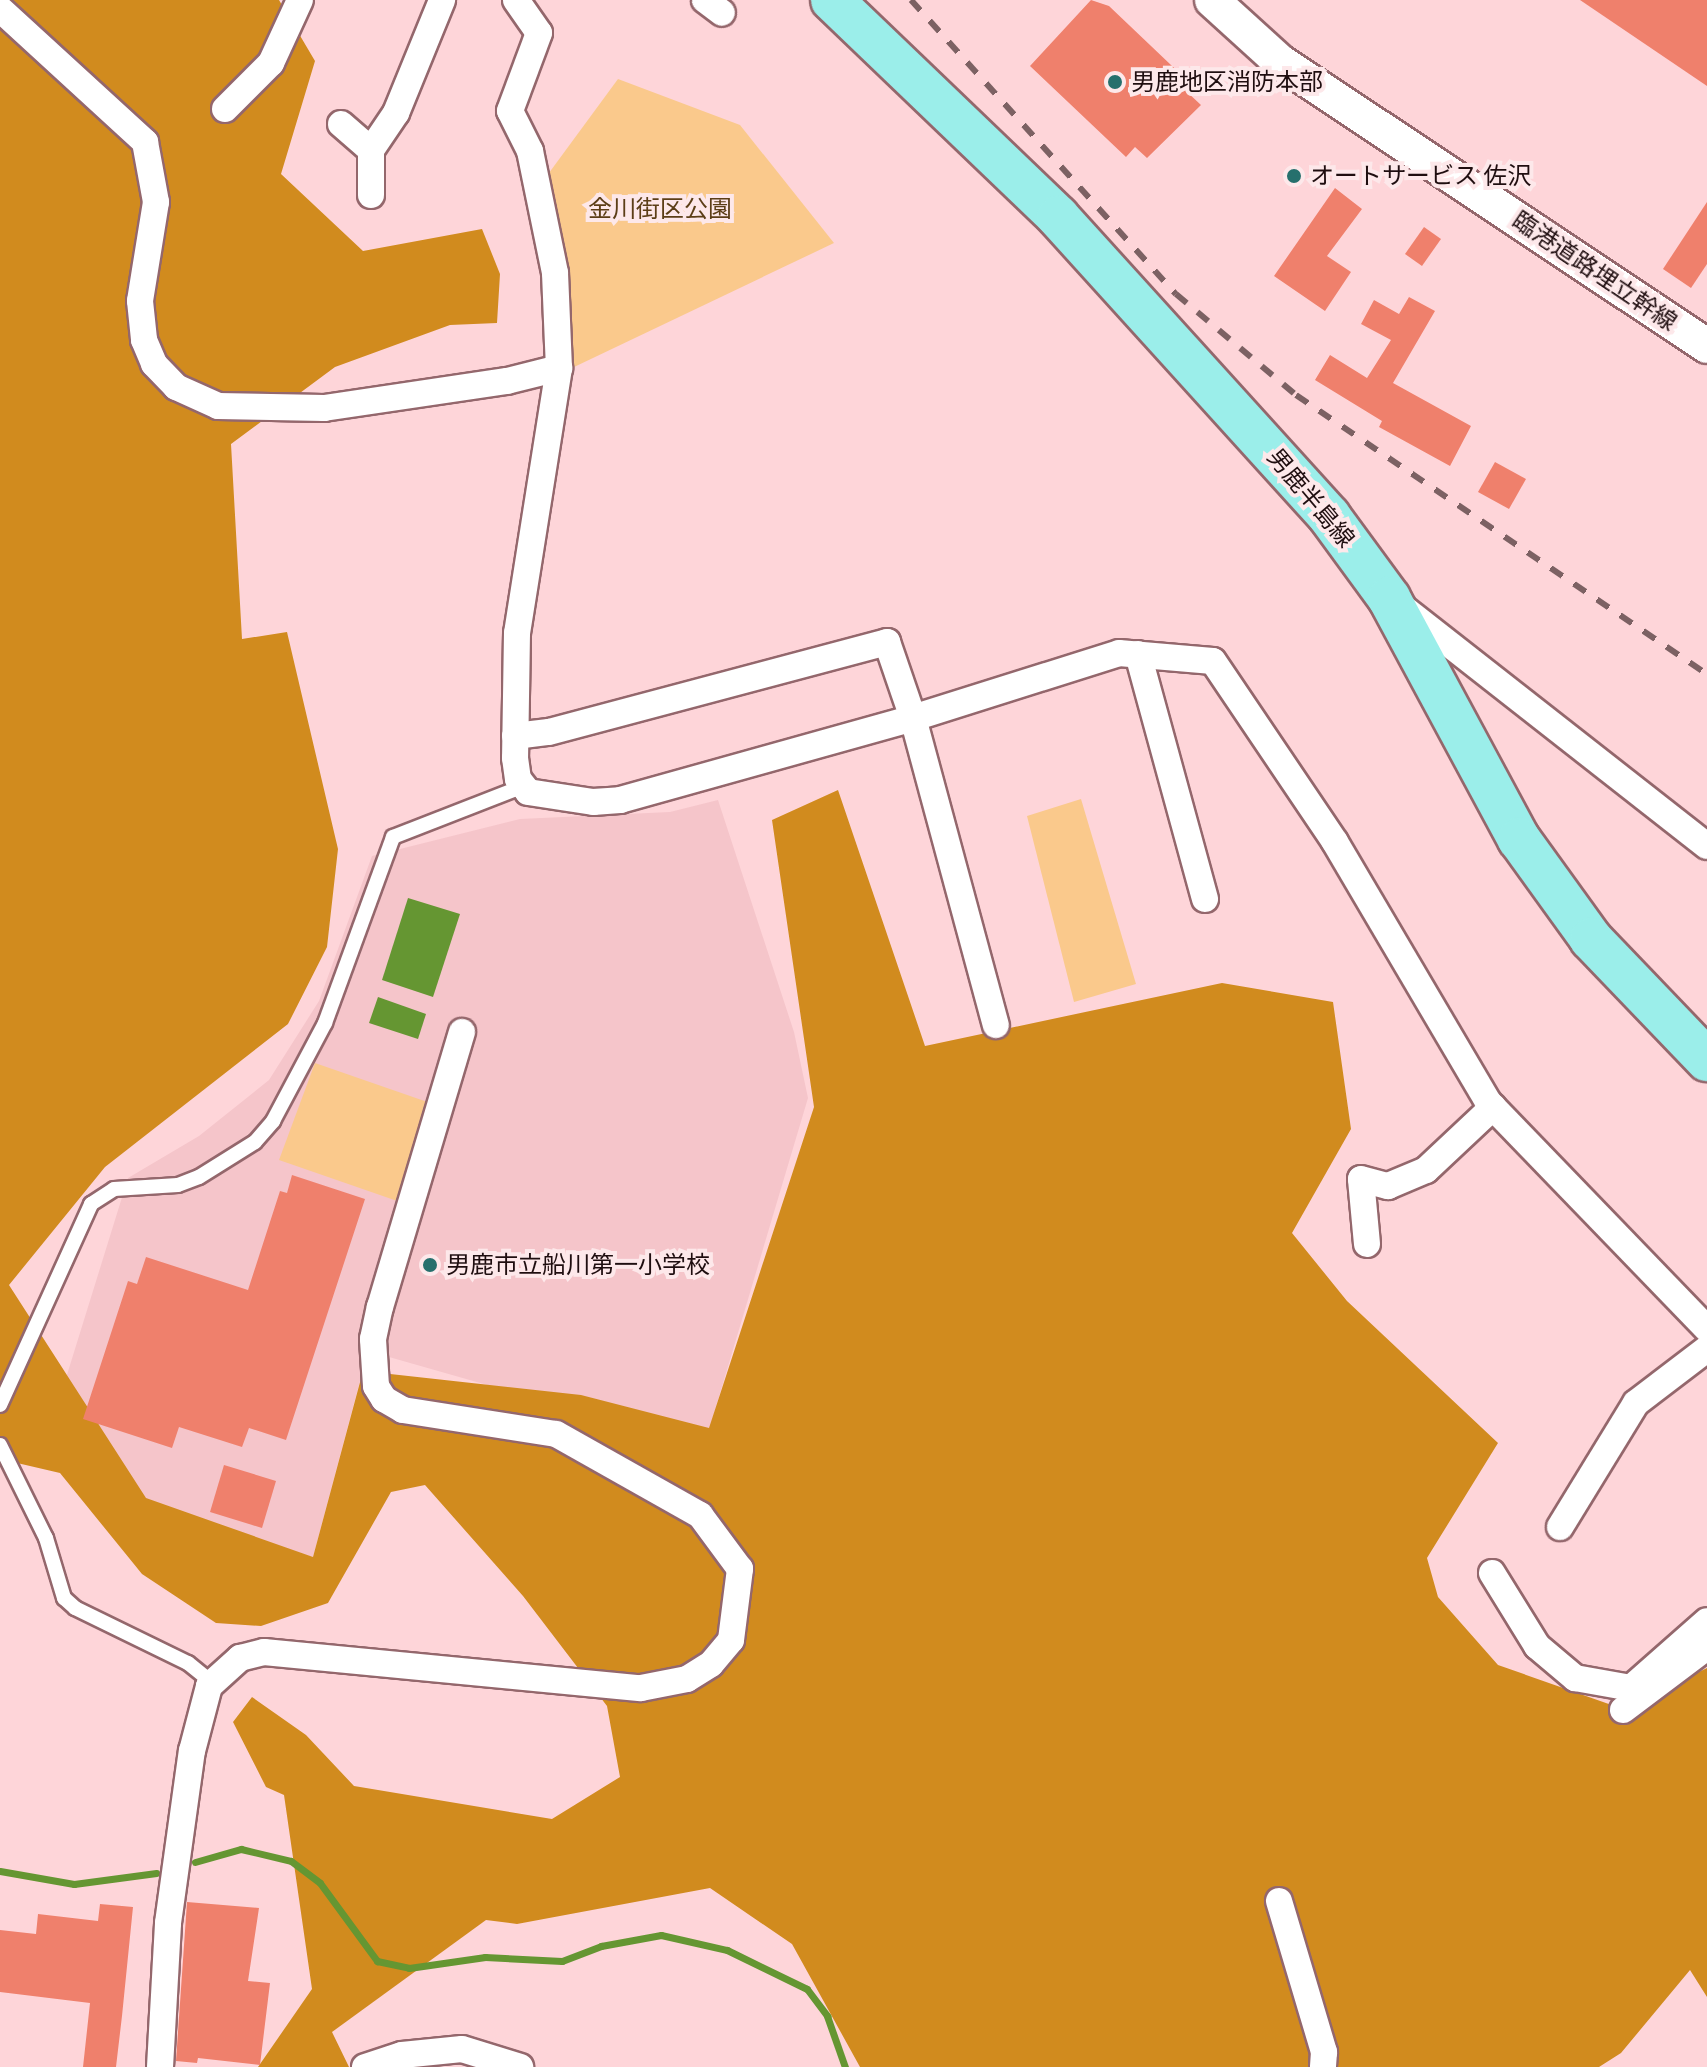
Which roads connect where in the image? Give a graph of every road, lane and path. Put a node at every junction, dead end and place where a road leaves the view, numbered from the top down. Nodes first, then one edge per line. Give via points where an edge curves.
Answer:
1 (300, 0) edge
2 (442, 0) edge
3 (516, 0) edge
4 (832, 0) edge
5 (1212, 0) edge
6 (0, 9) edge
7 (225, 109) dead end
8 (341, 124) dead end
9 (371, 150) junction
10 (371, 195) dead end
11 (1707, 346) edge
12 (559, 368) junction
13 (1389, 598) junction
14 (1138, 654) junction
15 (913, 718) junction
16 (515, 736) junction
17 (524, 786) junction
18 (1707, 846) edge
19 (1205, 899) dead end
20 (996, 1025) dead end
21 (462, 1032) dead end
22 (1707, 1060) edge
23 (1493, 1107) junction
24 (1367, 1244) dead end
25 (1707, 1329) edge
26 (1707, 1349) edge
27 (0, 1405) edge
28 (0, 1445) edge
29 (1560, 1527) dead end
30 (1492, 1573) dead end
31 (1707, 1621) edge
32 (1707, 1647) edge
33 (213, 1683) junction
34 (1623, 1710) dead end
35 (1279, 1901) dead end
36 (160, 2067) edge
37 (365, 2067) edge
38 (520, 2067) edge
39 (1323, 2067) edge

1 - 7 street via 271,63
2 - 9 street via 396,113
3 - 12 street via 539,33 510,111 530,151 555,273
4 - 13 main road, 男鹿半島線 via 1058,217 1329,516
5 - 11 street, 臨港道路埋立幹線 via 1279,61
6 - 12 street via 145,142 156,202 140,301 144,340 154,364 176,387 218,406 324,408
8 - 9 street
9 - 10 street
12 - 16 street via 517,633
13 - 18 street
13 - 22 main road, 男鹿半島線 via 1519,839 1591,939
14 - 15 street via 1119,653
14 - 19 street
14 - 23 street via 1213,661 1335,842
15 - 16 street via 887,642 549,732
15 - 17 street via 620,800 555,798 528,792
15 - 20 street
16 - 17 street
17 - 27 lane via 393,837 325,1023 273,1121 255,1142 199,1177 178,1185 114,1189 91,1204
21 - 33 street via 380,1307 373,1339 376,1386 384,1399 403,1410 556,1434 700,1515 740,1569 731,1640 711,1664 687,1679 641,1688 264,1652 240,1658
23 - 24 street via 1426,1170 1388,1186 1361,1179
23 - 25 street
26 - 29 street via 1636,1403
28 - 33 lane via 46,1538 64,1598 188,1663
30 - 31 street via 1537,1646 1575,1678 1631,1688
32 - 34 street
33 - 36 street via 192,1751 168,1923
35 - 39 street via 1324,2052
37 - 38 street via 402,2055 462,2049

